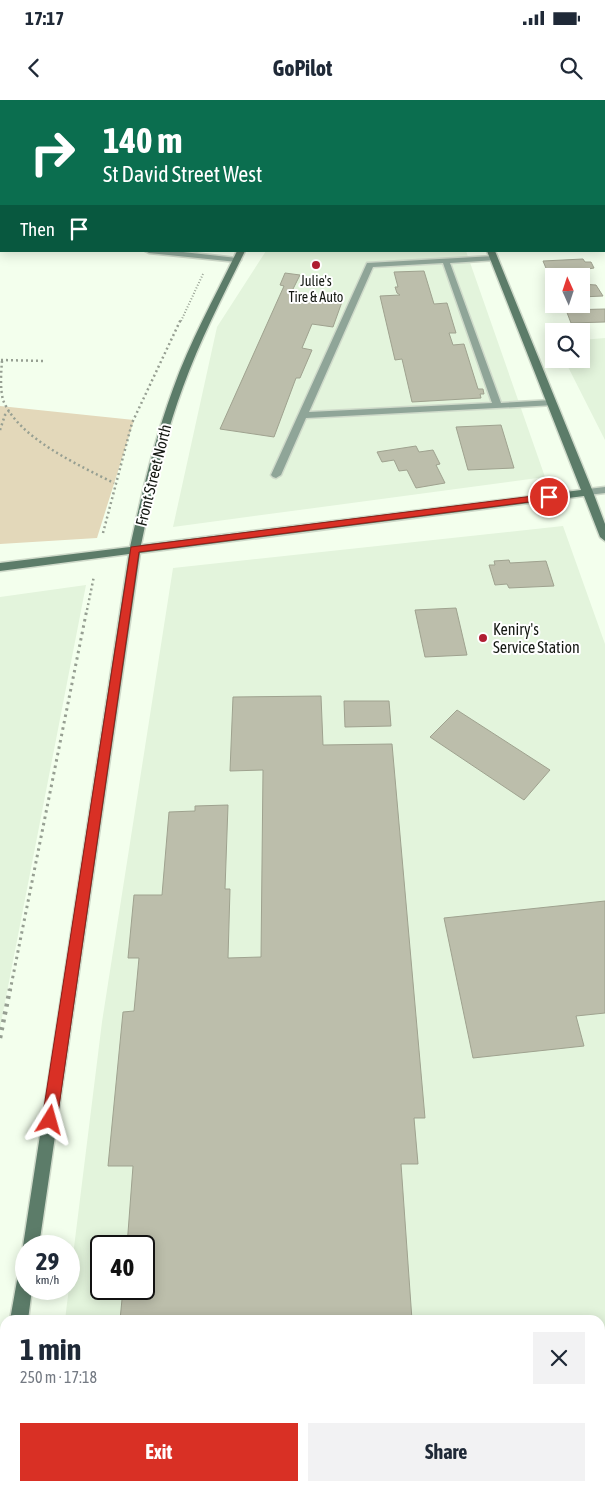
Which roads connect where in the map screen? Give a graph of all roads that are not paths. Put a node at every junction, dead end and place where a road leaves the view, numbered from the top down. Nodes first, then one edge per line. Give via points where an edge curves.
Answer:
1 (158, 252) edge
2 (241, 252) edge
3 (492, 254) edge
4 (237, 260) junction
5 (446, 261) junction
6 (552, 403) junction
7 (497, 405) junction
8 (303, 415) junction
9 (276, 475) dead end
10 (605, 490) edge
11 (588, 492) junction
12 (605, 538) edge
13 (135, 549) junction
14 (0, 566) edge
15 (32, 1235) edge
16 (23, 1300) edge
17 (21, 1315) edge

1 - 4 street
2 - 4 street, Front Street North
3 - 5 street
3 - 6 street
4 - 13 street, Front Street North via 193,351 171,407
5 - 7 street
5 - 8 street via 370,266
6 - 7 street
6 - 11 street
7 - 8 street
8 - 9 street
10 - 11 street
11 - 12 street
11 - 13 street
13 - 14 street
13 - 15 street, Front Street North
16 - 17 street

